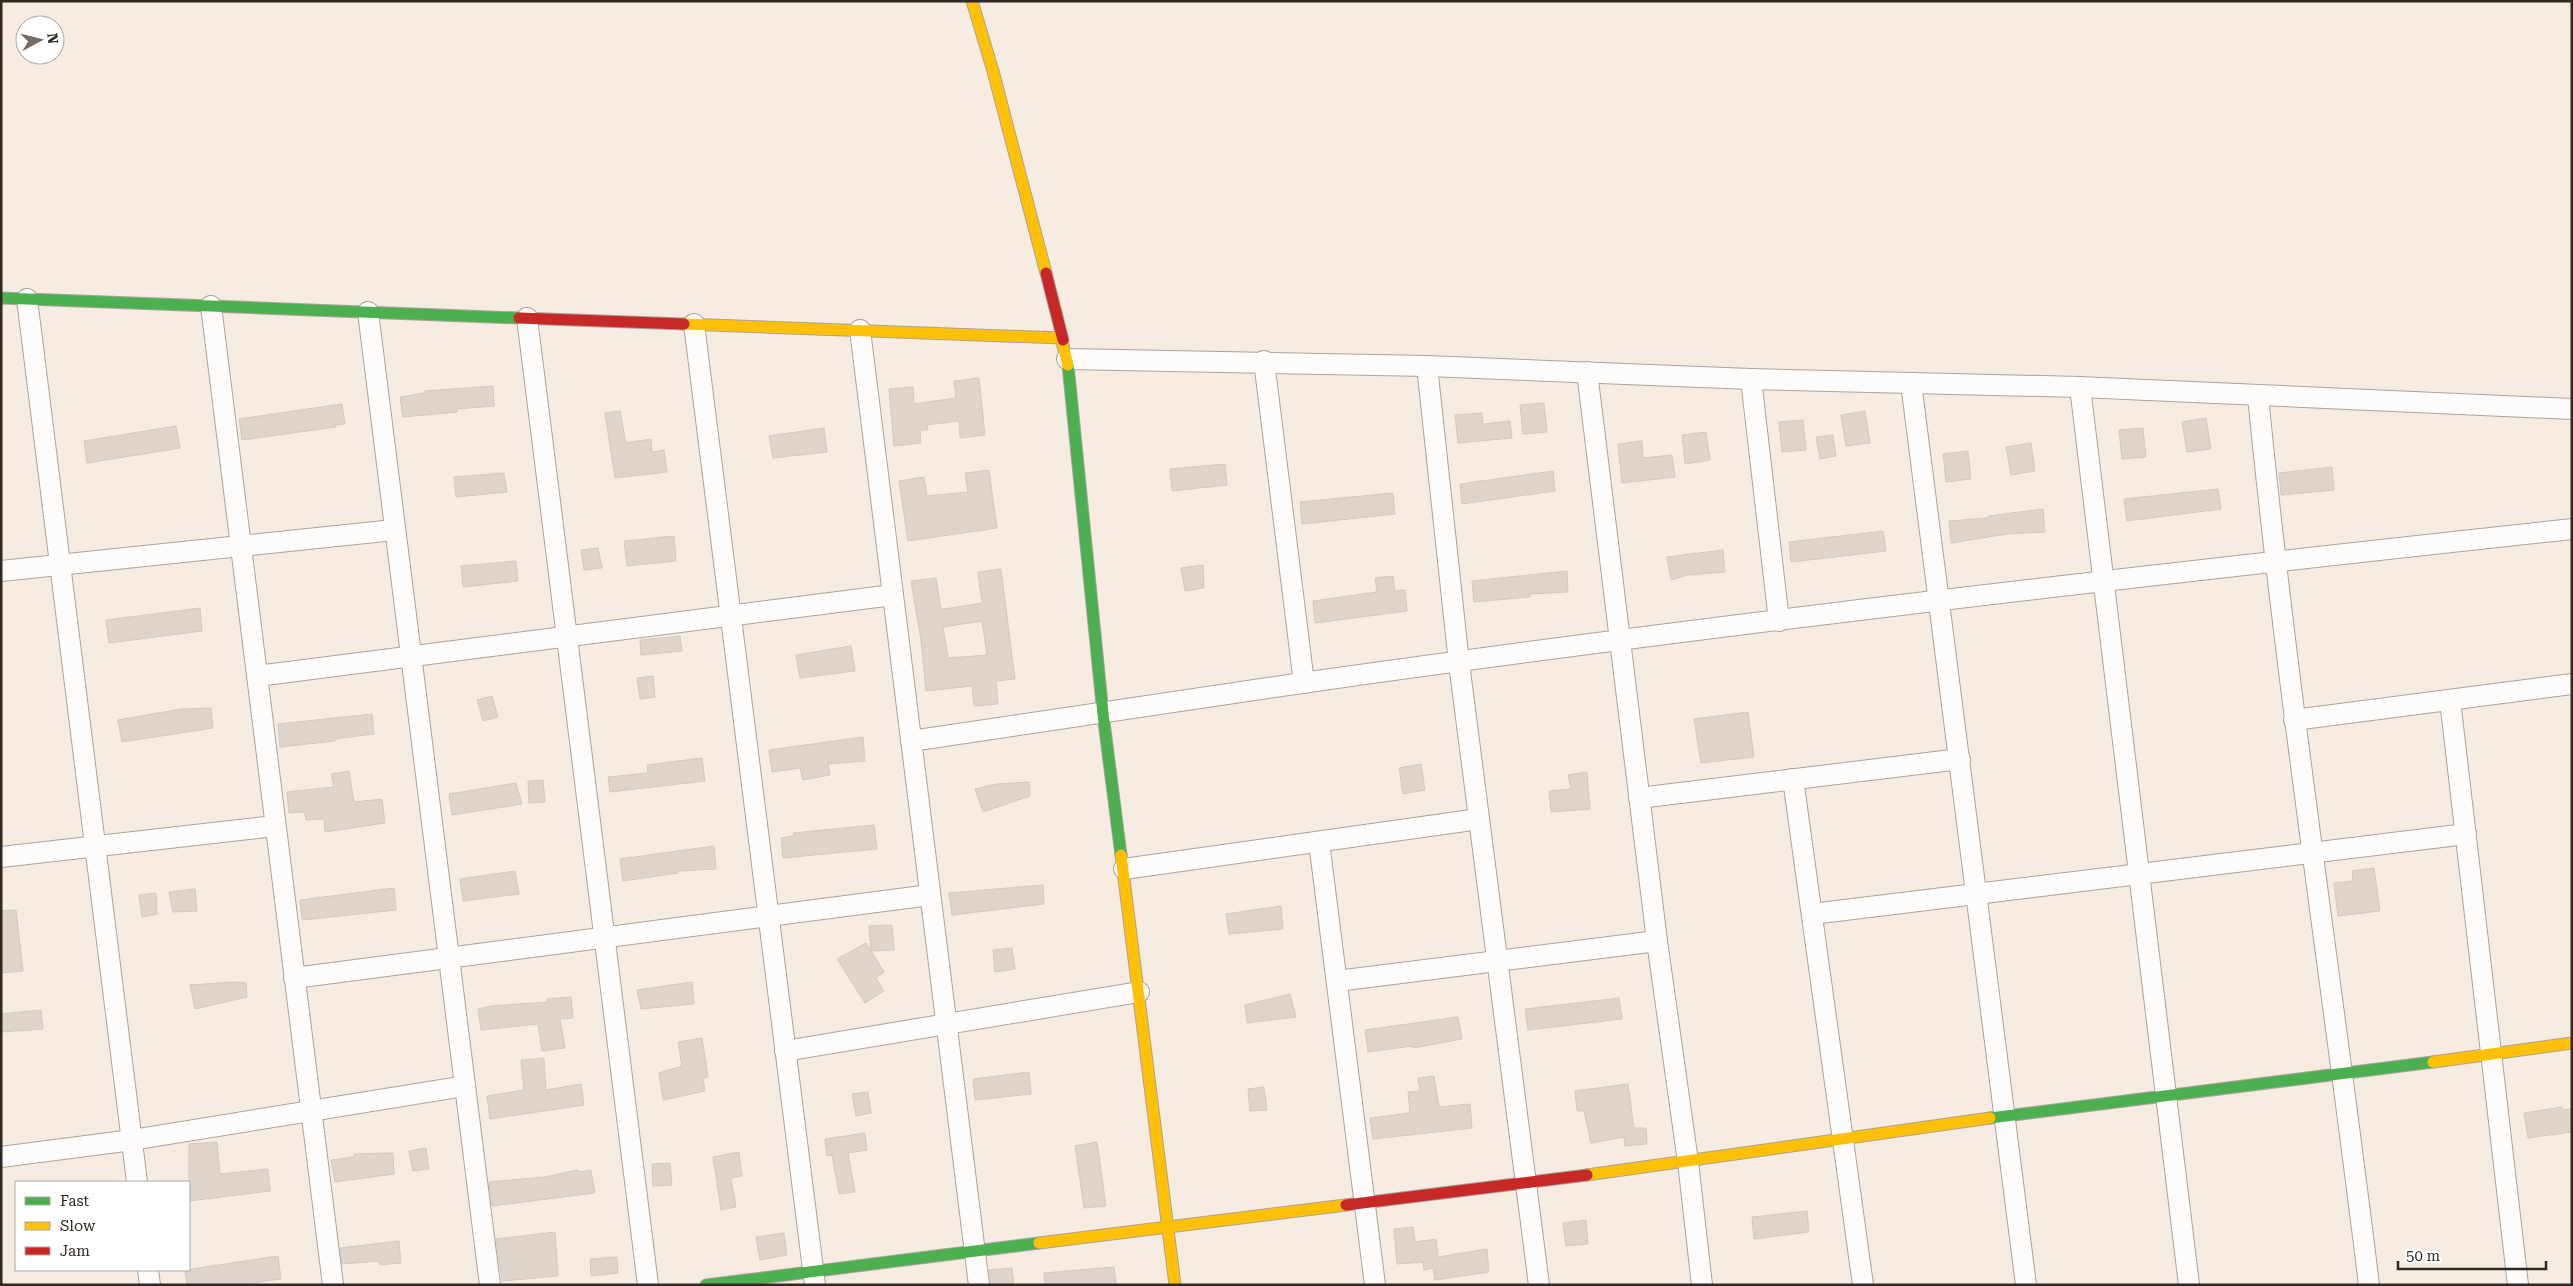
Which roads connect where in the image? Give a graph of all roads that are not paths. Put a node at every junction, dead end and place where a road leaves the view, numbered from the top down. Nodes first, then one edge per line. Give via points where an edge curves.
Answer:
1 (972, 1) edge
2 (1, 298) edge
3 (27, 299) junction
4 (211, 306) junction
5 (368, 312) junction
6 (527, 318) junction
7 (694, 324) junction
8 (860, 330) junction
9 (1065, 350) junction
10 (1264, 362) junction
11 (1427, 366) junction
12 (1587, 372) junction
13 (1751, 379) junction
14 (1911, 383) junction
15 (2080, 387) junction
16 (2258, 396) junction
17 (2572, 409) edge
18 (2572, 528) edge
19 (394, 530) junction
20 (240, 546) junction
21 (2274, 561) junction
22 (60, 563) junction
23 (1, 571) edge
24 (2103, 582) junction
25 (892, 595) junction
26 (1941, 601) junction
27 (730, 616) junction
28 (1779, 621) junction
29 (566, 636) junction
30 (1620, 642) junction
31 (410, 656) junction
32 (1459, 663) junction
33 (257, 676) junction
34 (1304, 683) junction
35 (2572, 684) edge
36 (2450, 700) junction
37 (1103, 714) junction
38 (2294, 720) junction
39 (911, 741) junction
40 (1960, 759) junction
41 (1793, 779) junction
42 (1639, 798) junction
43 (1479, 819) junction
44 (276, 826) junction
45 (2466, 834) junction
46 (1319, 842) junction
47 (95, 846) junction
48 (2313, 853) junction
49 (1, 857) edge
50 (1124, 869) junction
51 (2139, 876) junction
52 (930, 895) junction
53 (1976, 896) junction
54 (1812, 914) junction
55 (768, 916) junction
56 (604, 937) junction
57 (1656, 941) junction
58 (448, 958) junction
59 (1499, 961) junction
60 (294, 978) junction
61 (1337, 981) junction
62 (1139, 992) junction
63 (947, 1025) junction
64 (2572, 1042) edge
65 (785, 1051) junction
66 (2493, 1053) junction
67 (2344, 1074) junction
68 (465, 1086) junction
69 (2167, 1097) junction
70 (311, 1110) junction
71 (2003, 1116) junction
72 (132, 1140) junction
73 (1842, 1140) junction
74 (1, 1157) edge
75 (1688, 1162) junction
76 (137, 1181) edge
77 (1525, 1181) junction
78 (1365, 1203) junction
79 (1168, 1227) junction
80 (975, 1252) junction
81 (148, 1271) edge
82 (814, 1278) edge
83 (150, 1285) edge
84 (333, 1285) edge
85 (490, 1285) edge
86 (648, 1285) edge
87 (706, 1285) edge
88 (979, 1285) edge
89 (1175, 1285) edge
90 (1375, 1285) edge
91 (1539, 1285) edge
92 (1702, 1285) edge
93 (1863, 1285) edge
94 (2026, 1285) edge
95 (2189, 1285) edge
96 (2369, 1285) edge
97 (2518, 1285) edge

1 - 9 street
2 - 3 street
3 - 4 street
3 - 22 street
4 - 5 street
4 - 20 street
5 - 6 street
5 - 19 street
6 - 7 street
6 - 29 street
7 - 8 street
7 - 27 street
8 - 9 street via 1058,338
8 - 25 street
9 - 10 street
9 - 37 street
10 - 11 street
10 - 34 street
11 - 12 street
11 - 32 street
12 - 13 street
12 - 30 street
13 - 14 street
13 - 28 street
14 - 15 street
14 - 26 street
15 - 16 street
15 - 24 street
16 - 17 street
16 - 21 street
18 - 21 street
19 - 20 street
19 - 31 street
20 - 22 street
20 - 33 street
21 - 24 street
21 - 38 street
22 - 23 street
22 - 47 street
24 - 26 street
24 - 51 street
25 - 27 street
25 - 39 street
26 - 28 street
26 - 40 street
27 - 29 street
27 - 55 street
28 - 30 street
29 - 31 street
29 - 56 street
30 - 32 street
30 - 42 street
31 - 33 street
31 - 58 street
32 - 34 street
32 - 43 street
33 - 44 street
34 - 37 street
35 - 36 street
36 - 38 street
36 - 45 street
37 - 39 street
37 - 50 street
38 - 48 street
39 - 52 street
40 - 41 street
40 - 53 street
41 - 42 street
41 - 54 street
42 - 57 street
43 - 46 street
43 - 59 street
44 - 47 street
44 - 60 street
45 - 48 street
45 - 66 street
46 - 50 street
46 - 61 street
47 - 49 street
47 - 72 street
48 - 51 street
48 - 67 street
50 - 62 street
51 - 53 street
51 - 69 street
52 - 55 street
52 - 63 street
53 - 54 street
53 - 71 street
54 - 73 street
55 - 56 street
55 - 65 street
56 - 58 street
56 - 86 street
57 - 59 street
57 - 75 street
58 - 60 street
58 - 68 street
59 - 61 street
59 - 77 street
60 - 70 street
61 - 78 street
62 - 63 street
62 - 79 street
63 - 65 street
63 - 80 street
64 - 66 street
65 - 82 street
66 - 67 street
66 - 97 street
67 - 69 street
67 - 96 street
68 - 70 street
68 - 85 street
69 - 71 street
69 - 95 street
70 - 72 street
70 - 84 street
71 - 73 street
71 - 94 street
72 - 74 street
72 - 76 street
73 - 75 street
73 - 93 street
75 - 77 street
75 - 92 street
77 - 78 street
77 - 91 street
78 - 79 street
78 - 90 street
79 - 80 street
79 - 89 street
80 - 82 street
80 - 88 street
81 - 83 street
82 - 87 street

